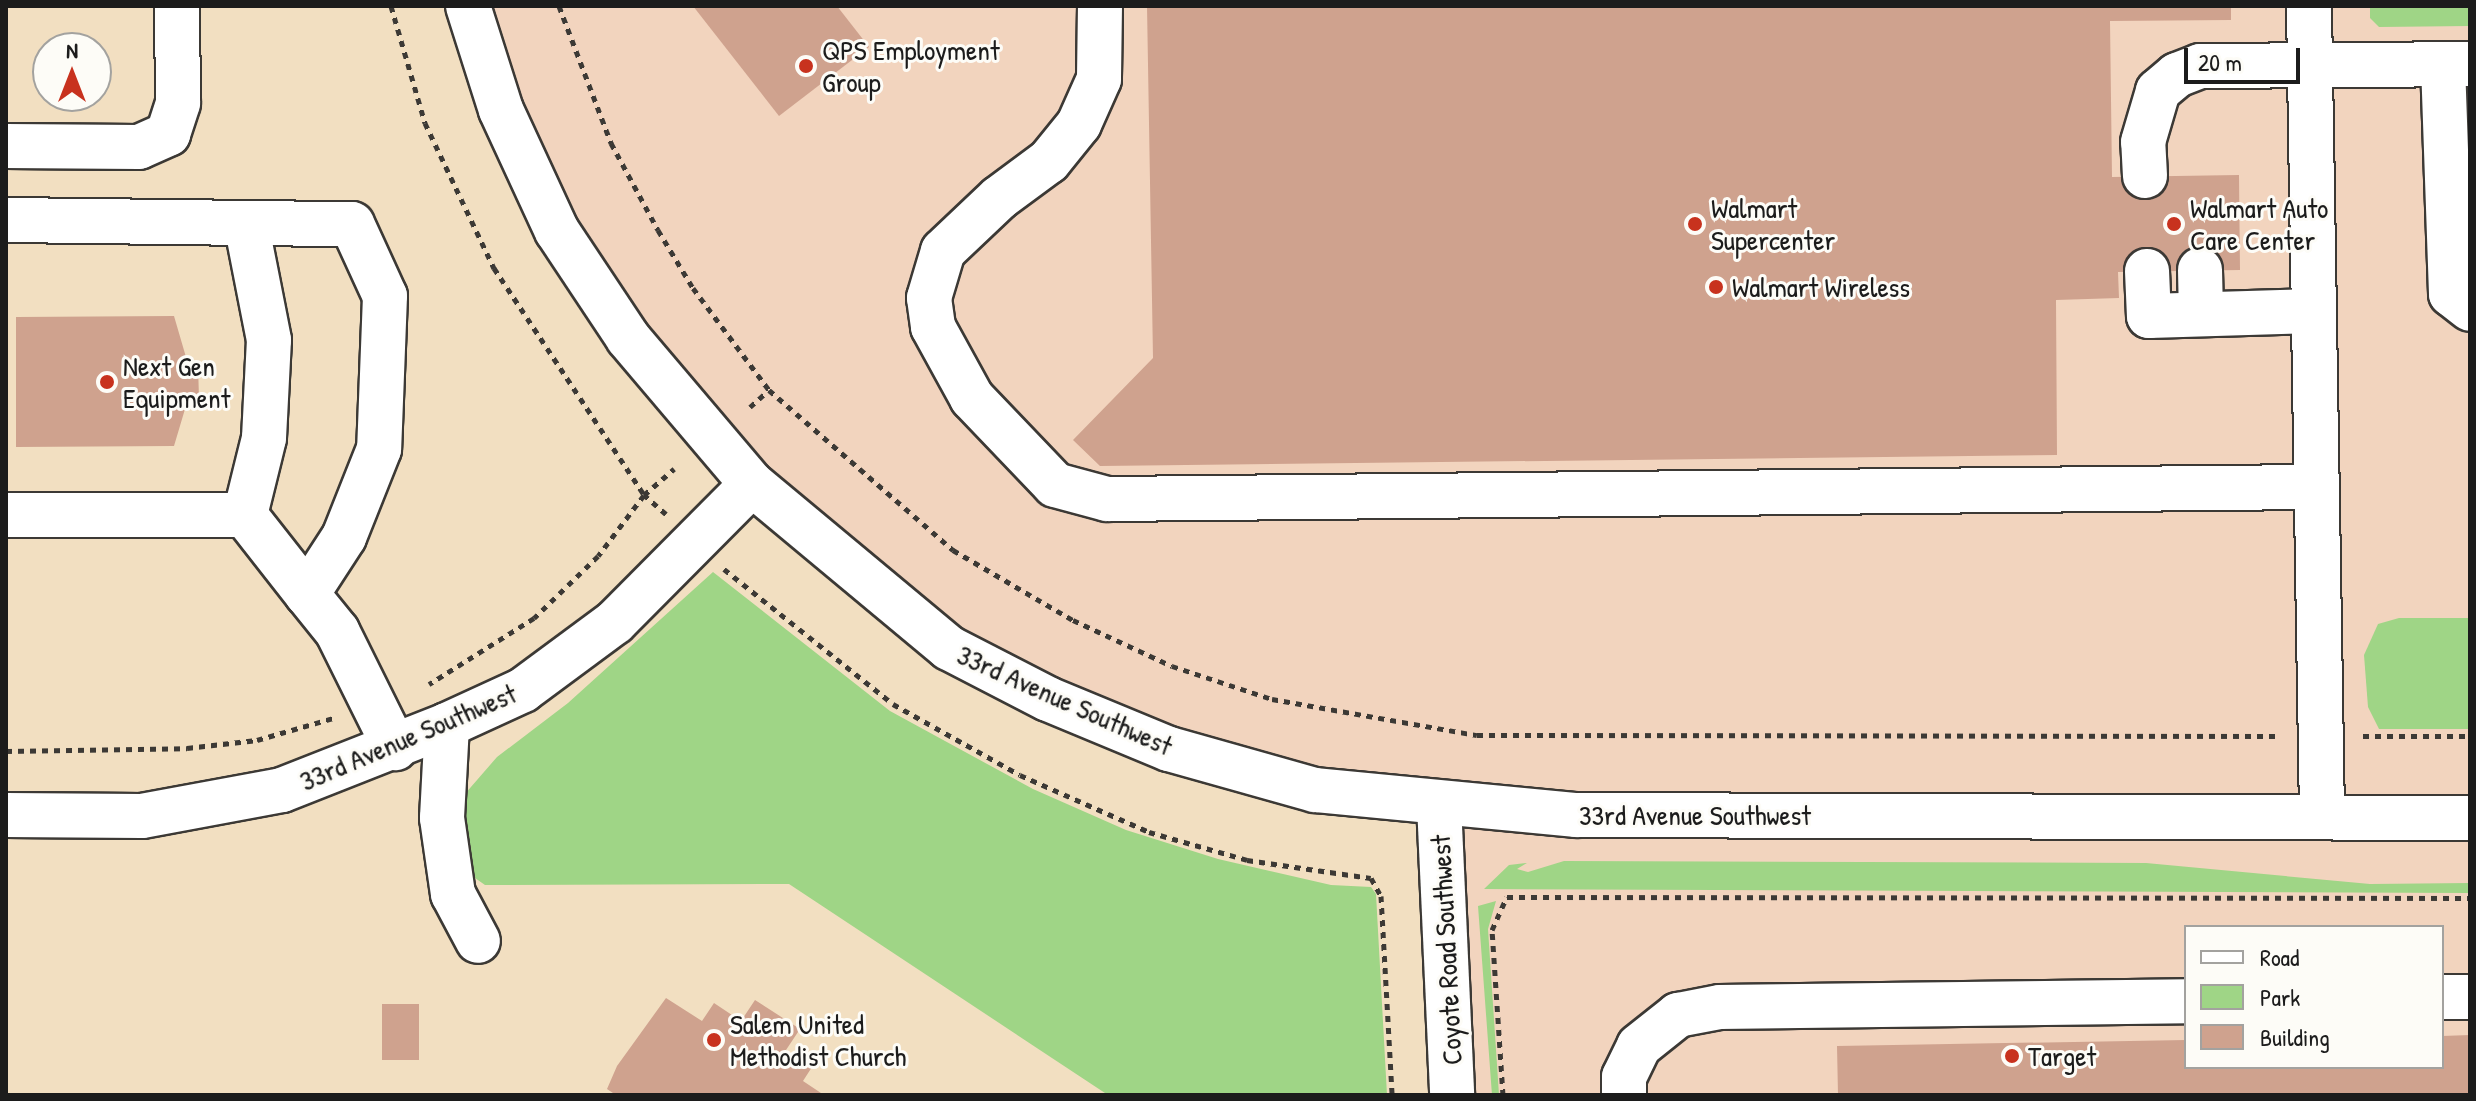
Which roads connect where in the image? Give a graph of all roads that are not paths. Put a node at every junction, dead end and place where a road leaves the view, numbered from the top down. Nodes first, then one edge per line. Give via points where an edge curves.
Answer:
1 (177, 6) edge
2 (468, 6) edge
3 (1100, 6) edge
4 (2309, 6) edge
5 (2310, 62) junction
6 (2456, 64) edge
7 (6, 146) edge
8 (2458, 172) edge
9 (2145, 176) dead end
10 (6, 220) edge
11 (246, 223) junction
12 (2200, 270) dead end
13 (2147, 271) dead end
14 (2470, 309) edge
15 (2314, 311) junction
16 (2201, 314) junction
17 (752, 484) junction
18 (2317, 487) junction
19 (6, 515) edge
20 (245, 515) junction
21 (307, 594) junction
22 (447, 725) junction
23 (395, 748) junction
24 (1439, 804) junction
25 (6, 815) edge
26 (2322, 817) junction
27 (2470, 818) edge
28 (478, 941) dead end
29 (2444, 997) edge
30 (2470, 997) edge
31 (2184, 1001) edge
32 (1452, 1095) edge
33 (1624, 1095) edge

1 - 7 street via 178,103 168,134 139,147
2 - 17 street via 501,110 557,231 628,338
3 - 18 street via 1099,79 1079,124 1049,161 999,198 943,251 929,298 933,327 972,398 1055,485 1107,499
4 - 5 street
5 - 6 street
5 - 9 street via 2200,66 2177,75 2158,91 2151,112 2143,142
5 - 15 street
6 - 8 street
8 - 14 street via 2451,294
10 - 11 street
11 - 20 street via 269,340 264,438
11 - 21 street via 352,224 385,296 379,449 344,537
12 - 16 street
13 - 16 street via 2149,316
15 - 16 street
15 - 18 street
17 - 22 street, 33rd Avenue Southwest via 615,622 523,690
17 - 24 street, 33rd Avenue Southwest via 949,648 1048,699 1169,749 1315,790
18 - 26 street
19 - 20 street
20 - 21 street
21 - 23 street via 337,631
22 - 23 street, 33rd Avenue Southwest
22 - 28 street via 442,818 453,894
23 - 25 street, 33rd Avenue Southwest via 282,790 142,816
24 - 26 street, 33rd Avenue Southwest via 1576,815
24 - 32 street, Coyote Road Southwest
26 - 27 street, 33rd Avenue Southwest
29 - 30 street
31 - 33 street via 1720,1007 1678,1015 1639,1046 1624,1077

